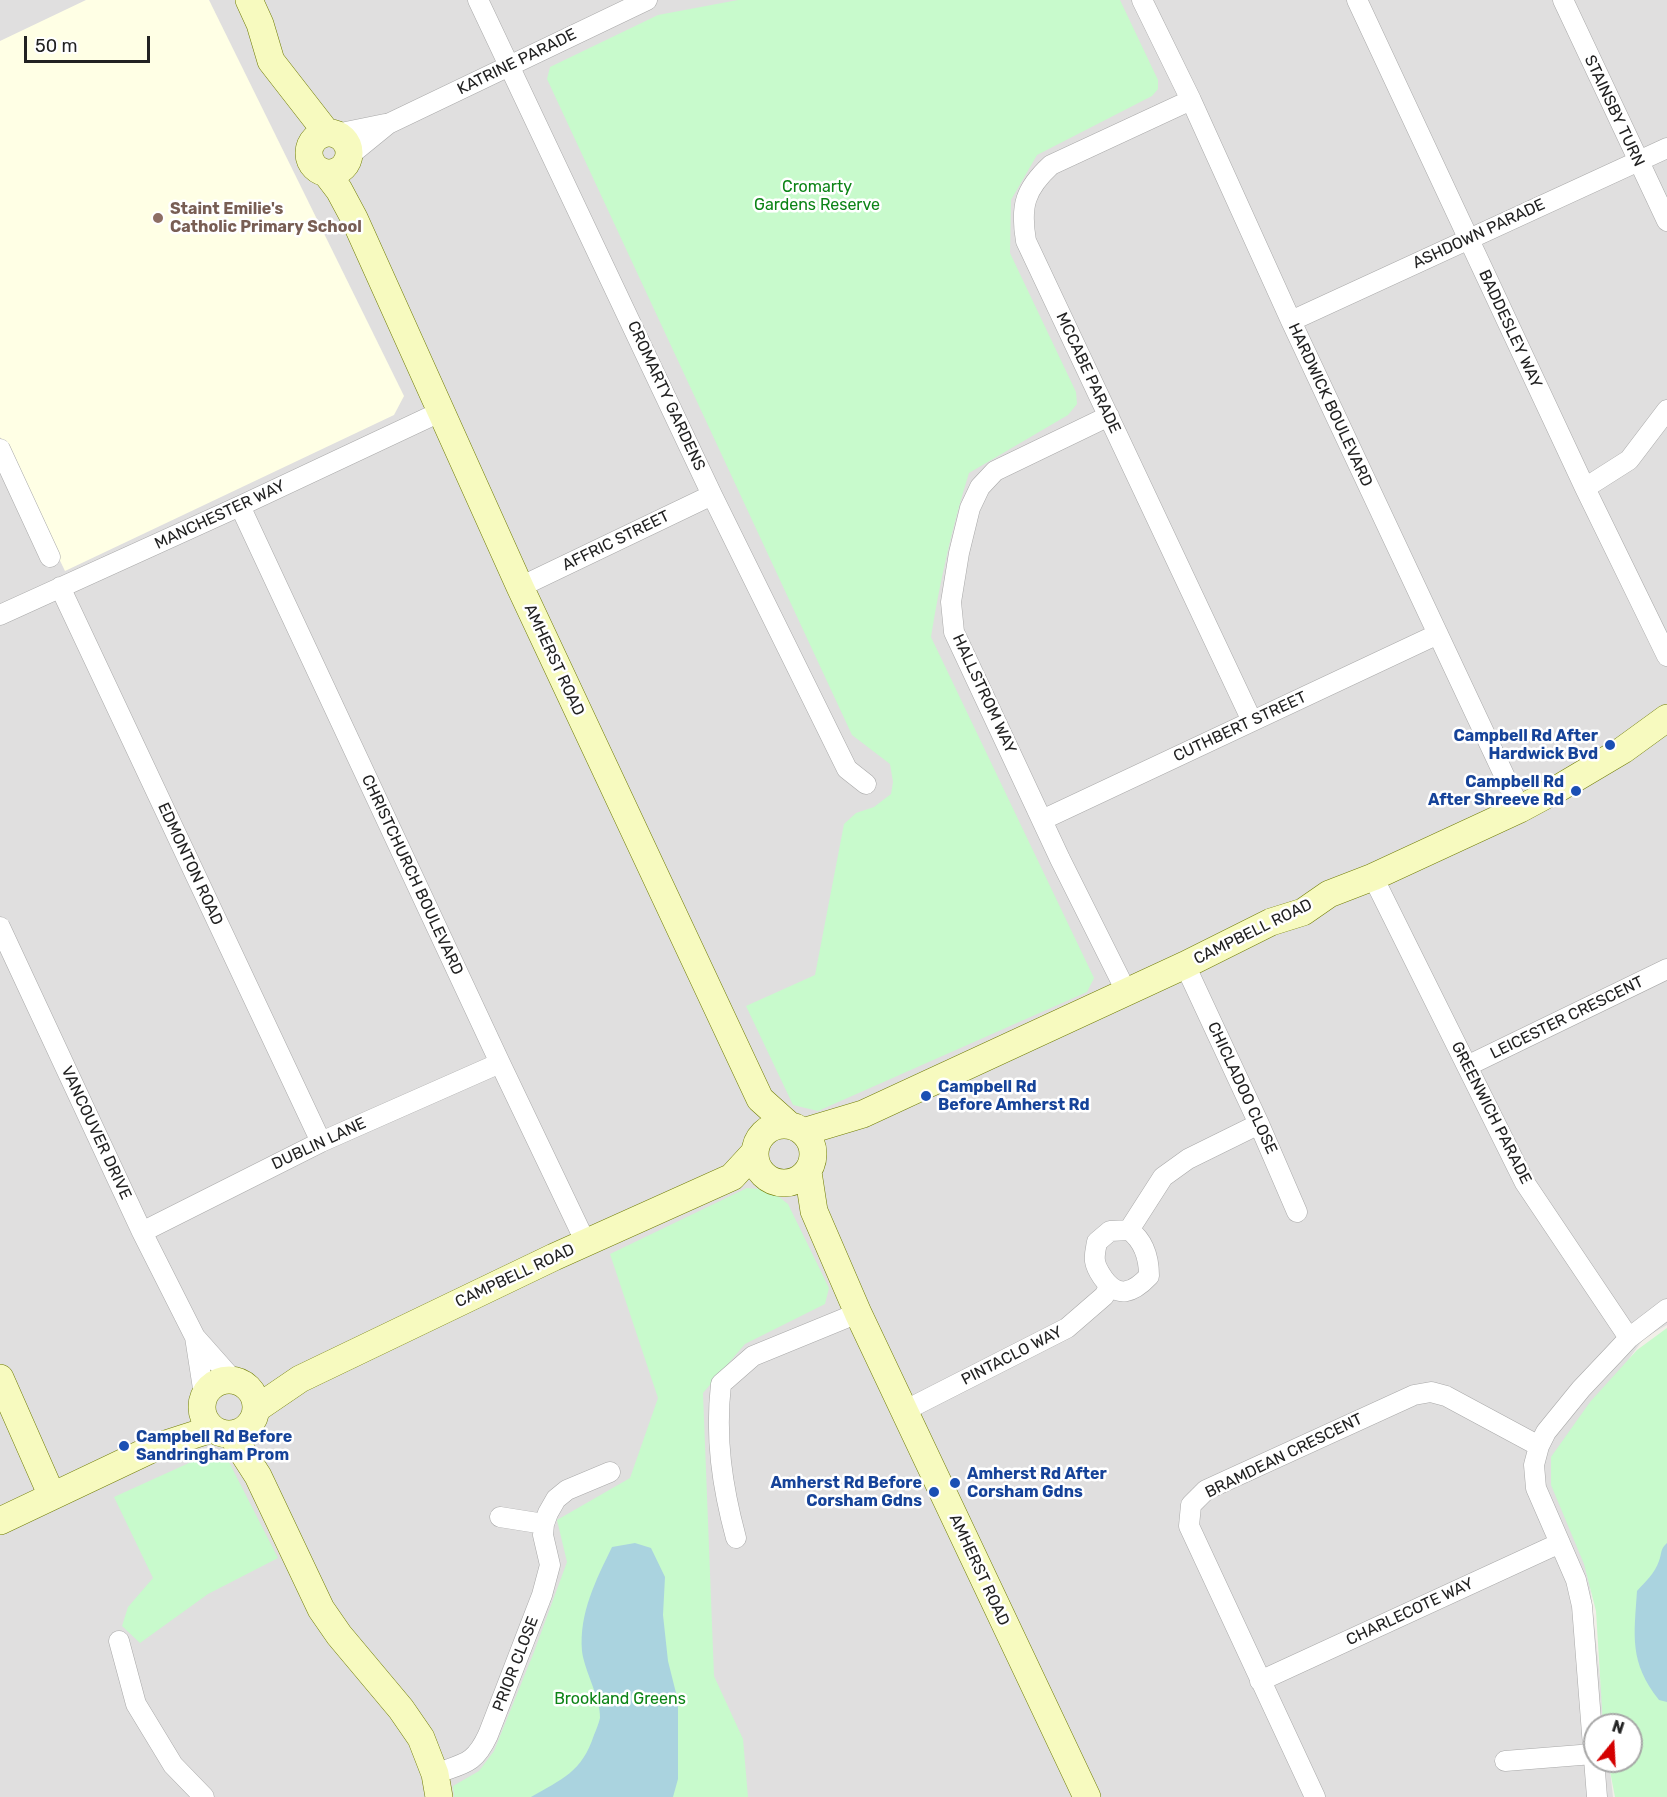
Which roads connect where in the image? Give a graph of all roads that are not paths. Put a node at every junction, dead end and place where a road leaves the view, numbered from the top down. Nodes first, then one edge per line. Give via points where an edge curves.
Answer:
1 (249, 0) edge
2 (478, 0) edge
3 (647, 0) edge
4 (1142, 0) edge
5 (1357, 0) edge
6 (1563, 0) edge
7 (510, 65) junction
8 (1191, 100) junction
9 (1667, 148) edge
10 (333, 150) junction
11 (1637, 161) junction
12 (1667, 221) edge
13 (1468, 239) junction
14 (1291, 321) junction
15 (1667, 410) edge
16 (440, 412) junction
17 (1109, 416) junction
18 (0, 449) edge
19 (1585, 488) junction
20 (712, 495) junction
21 (240, 506) junction
22 (50, 557) dead end
23 (60, 587) junction
24 (520, 587) junction
25 (0, 615) edge
26 (1438, 634) junction
27 (1667, 656) edge
28 (1667, 718) edge
29 (1252, 722) junction
30 (866, 784) dead end
31 (1520, 809) junction
32 (1042, 820) junction
33 (1373, 877) junction
34 (0, 927) edge
35 (1185, 964) junction
36 (1667, 969) edge
37 (1126, 991) junction
38 (500, 1063) junction
39 (1467, 1066) junction
40 (1259, 1124) junction
41 (321, 1142) junction
42 (785, 1155) junction
43 (1297, 1212) dead end
44 (1129, 1230) junction
45 (142, 1232) junction
46 (586, 1243) junction
47 (1109, 1287) junction
48 (1667, 1309) edge
49 (858, 1313) junction
50 (195, 1337) junction
51 (1629, 1338) junction
52 (0, 1378) edge
53 (300, 1379) junction
54 (239, 1382) junction
55 (203, 1400) junction
56 (904, 1411) junction
57 (237, 1425) junction
58 (1539, 1446) junction
59 (156, 1447) junction
60 (610, 1473) dead end
61 (52, 1496) junction
62 (500, 1517) dead end
63 (0, 1521) edge
64 (544, 1524) junction
65 (736, 1538) dead end
66 (1560, 1543) junction
67 (119, 1641) dead end
68 (1260, 1682) junction
69 (1590, 1713) edge
70 (1583, 1755) edge
71 (1505, 1761) dead end
72 (1595, 1773) edge
73 (437, 1785) edge
74 (204, 1797) edge
75 (1087, 1797) edge
76 (1315, 1797) edge
77 (1597, 1797) edge

1 - 10 street, AMHERST ROAD via 271,61
2 - 7 street, CROMARTY GARDENS
3 - 7 street, KATRINE PARADE
4 - 8 street, HARDWICK BOULEVARD
5 - 13 street, BADDESLEY WAY
6 - 11 street, STAINSBY TURN
7 - 10 street, KATRINE PARADE
7 - 20 street, CROMARTY GARDENS
8 - 14 street, HARDWICK BOULEVARD
8 - 17 street, MCCABE PARADE via 1051,165 1035,179 1026,198 1022,220 1026,241
9 - 11 street, ASHDOWN PARADE
10 - 16 street, AMHERST ROAD via 348,185 354,218
11 - 12 street, STAINSBY TURN
11 - 13 street, ASHDOWN PARADE
13 - 14 street, ASHDOWN PARADE
13 - 19 street, BADDESLEY WAY
14 - 26 street, HARDWICK BOULEVARD
15 - 19 street via 1629,460
16 - 21 street, MANCHESTER WAY
16 - 24 street, AMHERST ROAD
17 - 29 street, MCCABE PARADE
17 - 32 street, HALLSTROM WAY via 995,471 980,487 970,508 959,553 951,602 954,632
18 - 22 street
19 - 27 street, BADDESLEY WAY
20 - 24 street, AFFRIC STREET
20 - 30 street, CROMARTY GARDENS via 847,769
21 - 23 street, MANCHESTER WAY
21 - 38 street, CHRISTCHURCH BOULEVARD
23 - 25 street, MANCHESTER WAY
23 - 41 street, EDMONTON ROAD
24 - 42 street, AMHERST ROAD
26 - 29 street, CUTHBERT STREET
26 - 31 street, HARDWICK BOULEVARD
28 - 31 street, CAMPBELL ROAD via 1623,750
29 - 32 street, CUTHBERT STREET
31 - 33 street, CAMPBELL ROAD
32 - 37 street, HALLSTROM WAY
33 - 35 street, CAMPBELL ROAD via 1329,894 1303,912 1271,922
33 - 39 street, GREENWICH PARADE
34 - 45 street, VANCOUVER DRIVE
35 - 37 street, CAMPBELL ROAD
35 - 40 street, CHICLADOO CLOSE
36 - 39 street, LEICESTER CRESCENT
37 - 42 street, CAMPBELL ROAD via 862,1114
38 - 41 street, DUBLIN LANE
38 - 46 street, CHRISTCHURCH BOULEVARD
39 - 51 street, GREENWICH PARADE via 1525,1183
40 - 43 street, CHICLADOO CLOSE
40 - 44 street via 1188,1159 1163,1177
41 - 45 street, DUBLIN LANE
42 - 46 street, CAMPBELL ROAD
42 - 49 street, AMHERST ROAD
44 - 47 street via 1110,1231 1097,1242 1097,1270
44 - 47 street via 1138,1237 1149,1262 1149,1276 1131,1291
45 - 50 street, VANCOUVER DRIVE
46 - 53 street, CAMPBELL ROAD
47 - 56 street, PINTACLO WAY via 1067,1328
48 - 51 street
49 - 56 street, AMHERST ROAD
49 - 65 street via 753,1356 721,1384 717,1417 722,1479
50 - 54 street, VANCOUVER DRIVE
50 - 55 street, VANCOUVER DRIVE
51 - 58 street via 1581,1389
52 - 61 street
53 - 54 street, CAMPBELL ROAD
53 - 57 street, CAMPBELL ROAD
54 - 55 street, CAMPBELL ROAD via 220,1381 208,1389
54 - 57 street via 253,1395
55 - 57 street via 204,1418
55 - 59 street, CAMPBELL ROAD
56 - 75 street, AMHERST ROAD
57 - 59 street, CAMPBELL ROAD
57 - 73 street via 321,1609 421,1738
58 - 66 street via 1534,1465 1536,1488
58 - 68 street, BRAMDEAN CRESCENT via 1446,1396 1431,1392 1414,1395 1206,1490 1191,1505 1189,1526
59 - 61 street, CAMPBELL ROAD
60 - 64 street via 567,1490 556,1499
61 - 63 street, CAMPBELL ROAD
62 - 64 street
64 - 73 street, PRIOR CLOSE via 550,1565 489,1735 472,1760
66 - 68 street, CHARLECOTE WAY
66 - 69 street via 1582,1606
67 - 74 street via 136,1704 173,1765
68 - 76 street, BRAMDEAN CRESCENT
70 - 71 street
72 - 77 street

